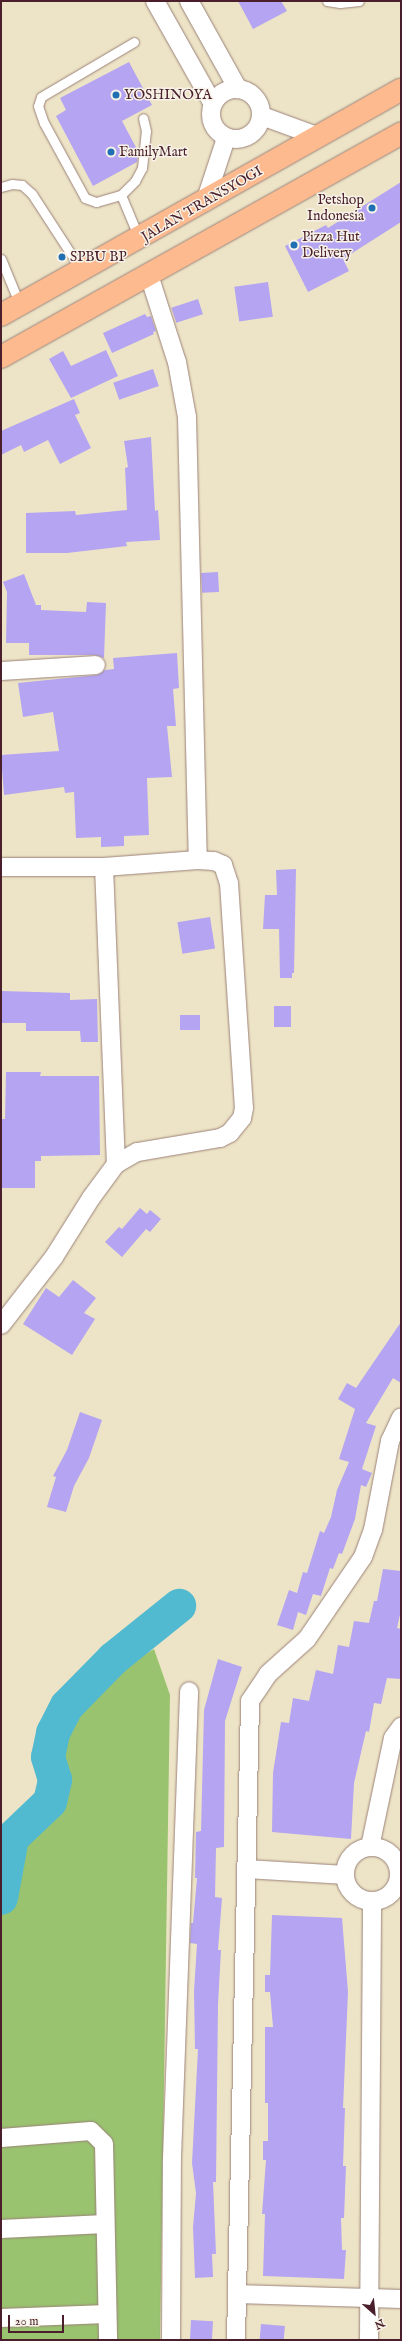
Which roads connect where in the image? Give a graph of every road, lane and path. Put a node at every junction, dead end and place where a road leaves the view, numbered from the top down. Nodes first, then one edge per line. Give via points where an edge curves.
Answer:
1 (155, 1) edge
2 (189, 1) edge
3 (327, 1) edge
4 (359, 1) edge
5 (134, 42) dead end
6 (238, 89) junction
7 (401, 90) edge
8 (213, 104) junction
9 (262, 116) junction
10 (143, 118) dead end
11 (401, 133) edge
12 (319, 137) junction
13 (226, 138) junction
14 (1, 187) edge
15 (121, 195) junction
16 (205, 202) junction
17 (139, 240) junction
18 (1, 258) edge
19 (82, 271) junction
20 (149, 275) junction
21 (20, 305) junction
22 (1, 315) edge
23 (1, 357) edge
24 (96, 665) dead end
25 (1, 671) edge
26 (198, 860) junction
27 (104, 867) junction
28 (1, 868) edge
29 (116, 1164) junction
30 (1, 1326) edge
31 (401, 1417) edge
32 (189, 1691) dead end
33 (401, 1726) edge
34 (370, 1847) junction
35 (247, 1869) junction
36 (345, 1875) junction
37 (400, 1875) edge
38 (372, 1901) junction
39 (1, 2138) edge
40 (105, 2224) junction
41 (1, 2229) edge
42 (237, 2294) junction
43 (370, 2298) junction
44 (401, 2299) edge
45 (107, 2314) junction
46 (1, 2318) edge
47 (108, 2340) edge
48 (170, 2340) edge
49 (236, 2340) edge
50 (369, 2340) edge

1 - 8 street
2 - 6 street
3 - 4 lane
5 - 15 lane via 41,97 38,106 44,123 85,198 96,202
6 - 8 street via 228,90 219,95
6 - 9 street via 251,93 260,103
7 - 12 highway, JALAN TRANSYOGI
8 - 13 street via 210,117 216,130
9 - 12 street
9 - 13 street via 256,131 242,139
10 - 15 lane via 146,131 142,168 135,181
11 - 20 highway
12 - 16 highway, JALAN TRANSYOGI
13 - 16 street
14 - 19 lane via 22,185 32,194
15 - 17 lane
16 - 17 highway, JALAN TRANSYOGI
17 - 19 highway, JALAN TRANSYOGI
18 - 21 lane
19 - 21 highway, JALAN TRANSYOGI
20 - 23 highway
20 - 26 street via 176,362 188,417
21 - 22 highway, JALAN TRANSYOGI
24 - 25 street
26 - 27 street
26 - 29 street via 214,861 223,865 229,883 244,1108 242,1118 230,1133 220,1138 137,1152
27 - 28 street
27 - 29 street
29 - 30 street via 54,1257
31 - 35 street via 390,1441 373,1530 363,1557 307,1639 268,1674 250,1701
32 - 48 street via 172,2158
33 - 34 street via 393,1738
34 - 36 street via 356,1852 346,1866
34 - 37 street via 381,1848 391,1854 399,1867
35 - 36 street
35 - 42 street
36 - 38 street via 347,1885 355,1895
37 - 38 street via 393,1892 381,1900
38 - 43 street
39 - 40 street via 91,2130 104,2144
40 - 41 street
40 - 45 street
42 - 43 street
42 - 49 street
43 - 44 street
43 - 50 street
45 - 46 street
45 - 47 street

